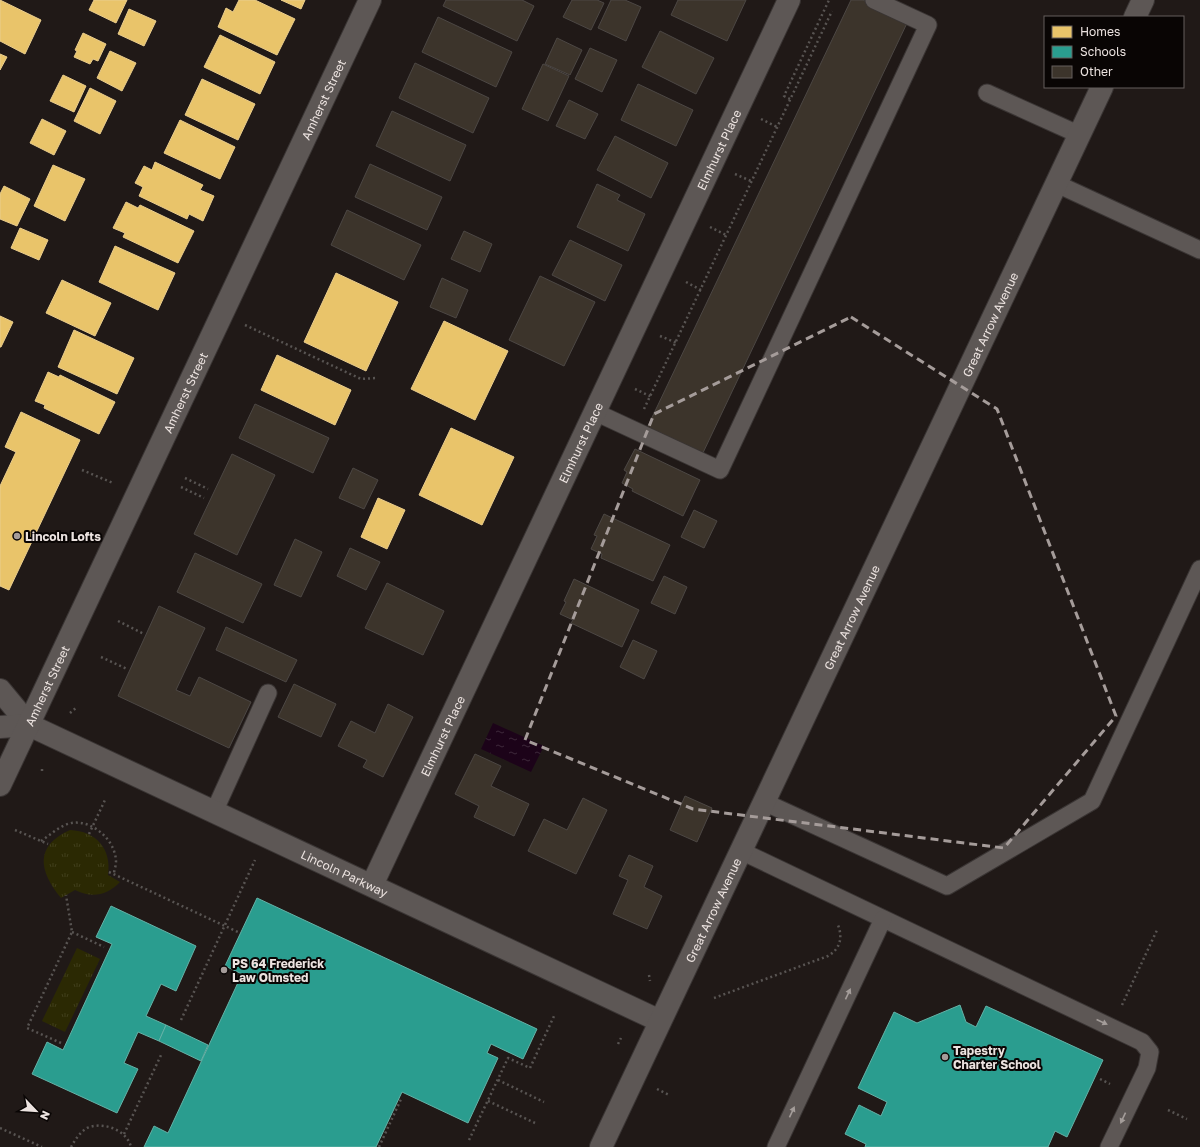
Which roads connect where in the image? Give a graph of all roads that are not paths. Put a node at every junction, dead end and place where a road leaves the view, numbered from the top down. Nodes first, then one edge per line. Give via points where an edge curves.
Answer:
1 (370, 0) edge
2 (789, 0) edge
3 (874, 0) edge
4 (1143, 0) edge
5 (1135, 16) edge
6 (1102, 88) edge
7 (987, 93) dead end
8 (1080, 135) junction
9 (1057, 184) junction
10 (1200, 250) edge
11 (594, 412) junction
12 (1200, 569) edge
13 (0, 690) edge
14 (268, 693) dead end
15 (29, 725) junction
16 (0, 727) edge
17 (0, 785) edge
18 (764, 802) junction
19 (214, 812) junction
20 (740, 851) junction
21 (372, 885) junction
22 (883, 919) junction
23 (660, 1021) junction
24 (600, 1147) edge
25 (776, 1147) edge
26 (1109, 1147) edge

1 - 15 street, Amherst Street
2 - 11 street, Elmhurst Place
3 - 11 lane via 928,25 720,470
4 - 5 street
6 - 8 street, Great Arrow Avenue
7 - 8 lane
8 - 9 street, Great Arrow Avenue
9 - 10 lane
9 - 18 street, Great Arrow Avenue
11 - 21 street, Elmhurst Place
12 - 18 lane via 1092,801 947,886
13 - 15 street, Lincoln Parkway
14 - 19 lane
15 - 16 street, Lincoln Parkway
15 - 17 street, Amherst Street
15 - 19 street, Lincoln Parkway
18 - 20 street, Great Arrow Avenue
19 - 21 street, Lincoln Parkway
20 - 22 lane
20 - 23 street, Great Arrow Avenue
21 - 23 street, Lincoln Parkway
25 -> 22 lane
22 -> 26 lane via 1142,1042 1150,1052 1147,1068
23 - 24 street, Great Arrow Avenue

